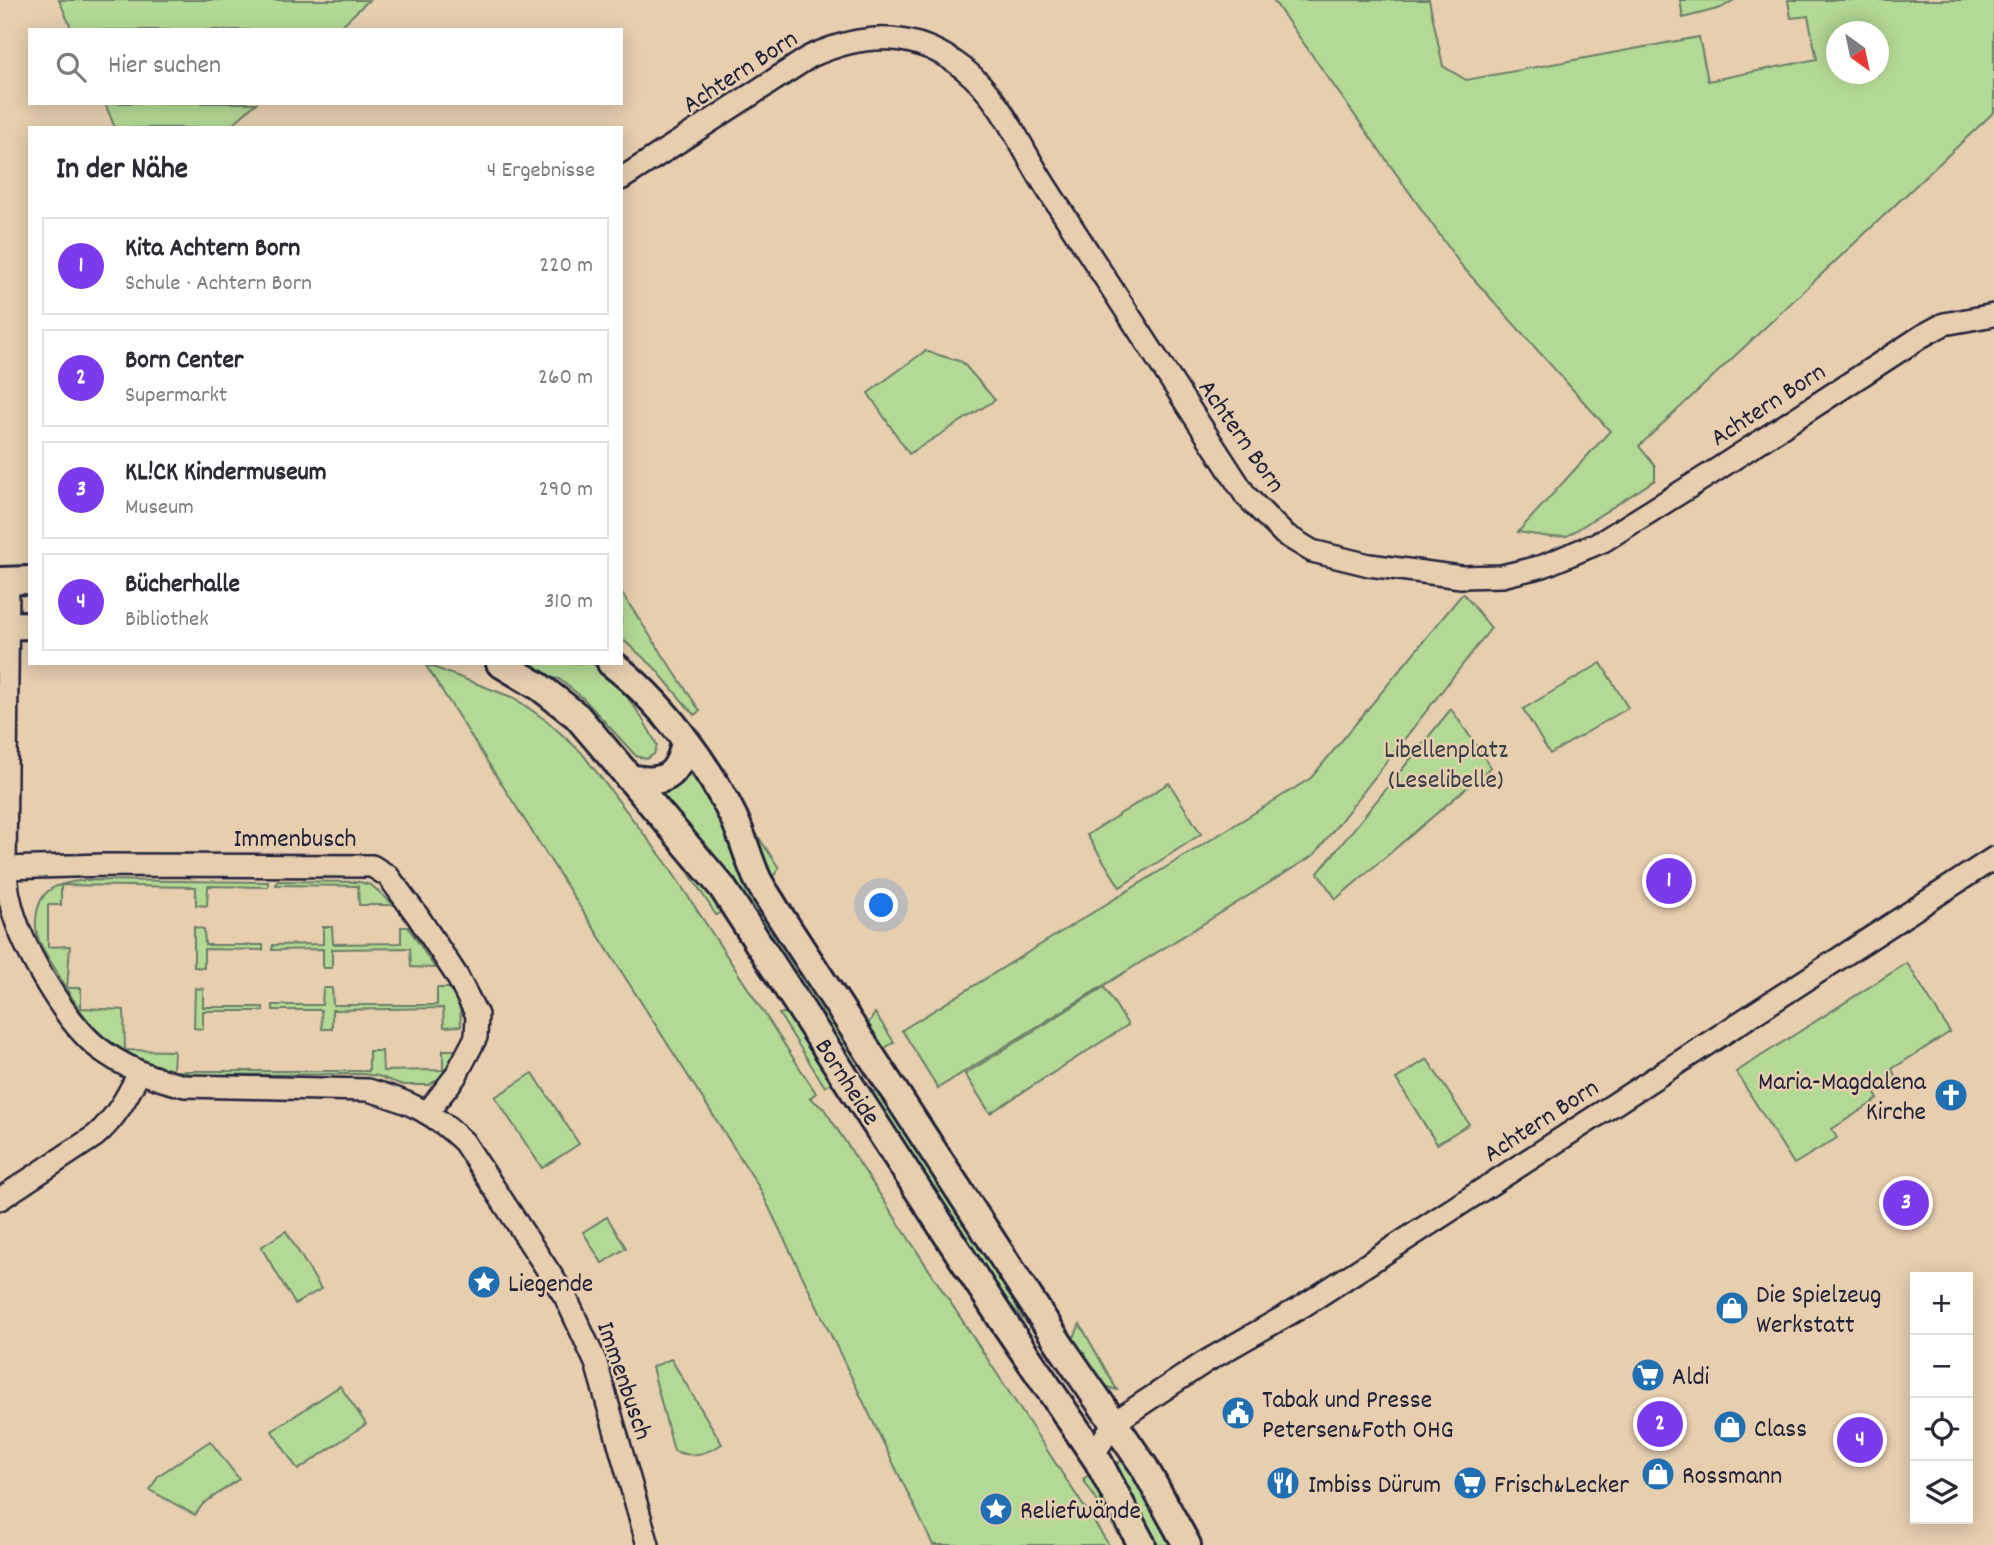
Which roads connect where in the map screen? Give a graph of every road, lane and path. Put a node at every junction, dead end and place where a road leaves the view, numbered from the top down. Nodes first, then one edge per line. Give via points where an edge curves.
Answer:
1 (623, 178) edge
2 (1994, 315) edge
3 (13, 581) edge
4 (13, 626) edge
5 (503, 665) edge
6 (613, 665) edge
7 (685, 741) junction
8 (629, 778) junction
9 (1994, 858) edge
10 (5, 868) junction
11 (139, 1073) junction
12 (427, 1113) junction
13 (0, 1199) edge
14 (1001, 1318) junction
15 (1114, 1423) junction
16 (1093, 1455) junction
17 (648, 1545) edge
18 (1142, 1545) edge
19 (1187, 1545) edge

1 - 2 street, Achtern Born via 834,45 898,38 933,49 964,68 992,94 1033,167 1246,496 1284,534 1312,551 1369,565 1461,577 1503,576 1543,566 1603,541 1922,336 1944,324
3 - 4 street, Immenbusch
4 - 10 street, Immenbusch
5 - 8 street, Bornheide via 577,716
6 - 7 street, Bornheide
7 - 8 street via 679,764 662,780
7 - 15 street, Bornheide via 735,819 758,879 776,910
8 - 14 street, Bornheide via 745,920
9 - 15 street, Achtern Born
10 - 11 street, Immenbusch via 16,921 65,1011 97,1046
10 - 12 street, Immenbusch via 372,866 388,876 417,915 477,1015 476,1037
11 - 12 street, Immenbusch via 185,1086 368,1090
11 - 13 street via 117,1114 101,1131
12 - 17 street, Immenbusch via 443,1121 464,1142 566,1298 596,1363
14 - 15 street
14 - 16 street, Bornheide
15 - 16 street
15 - 19 street, Bornheide
16 - 18 street, Bornheide

